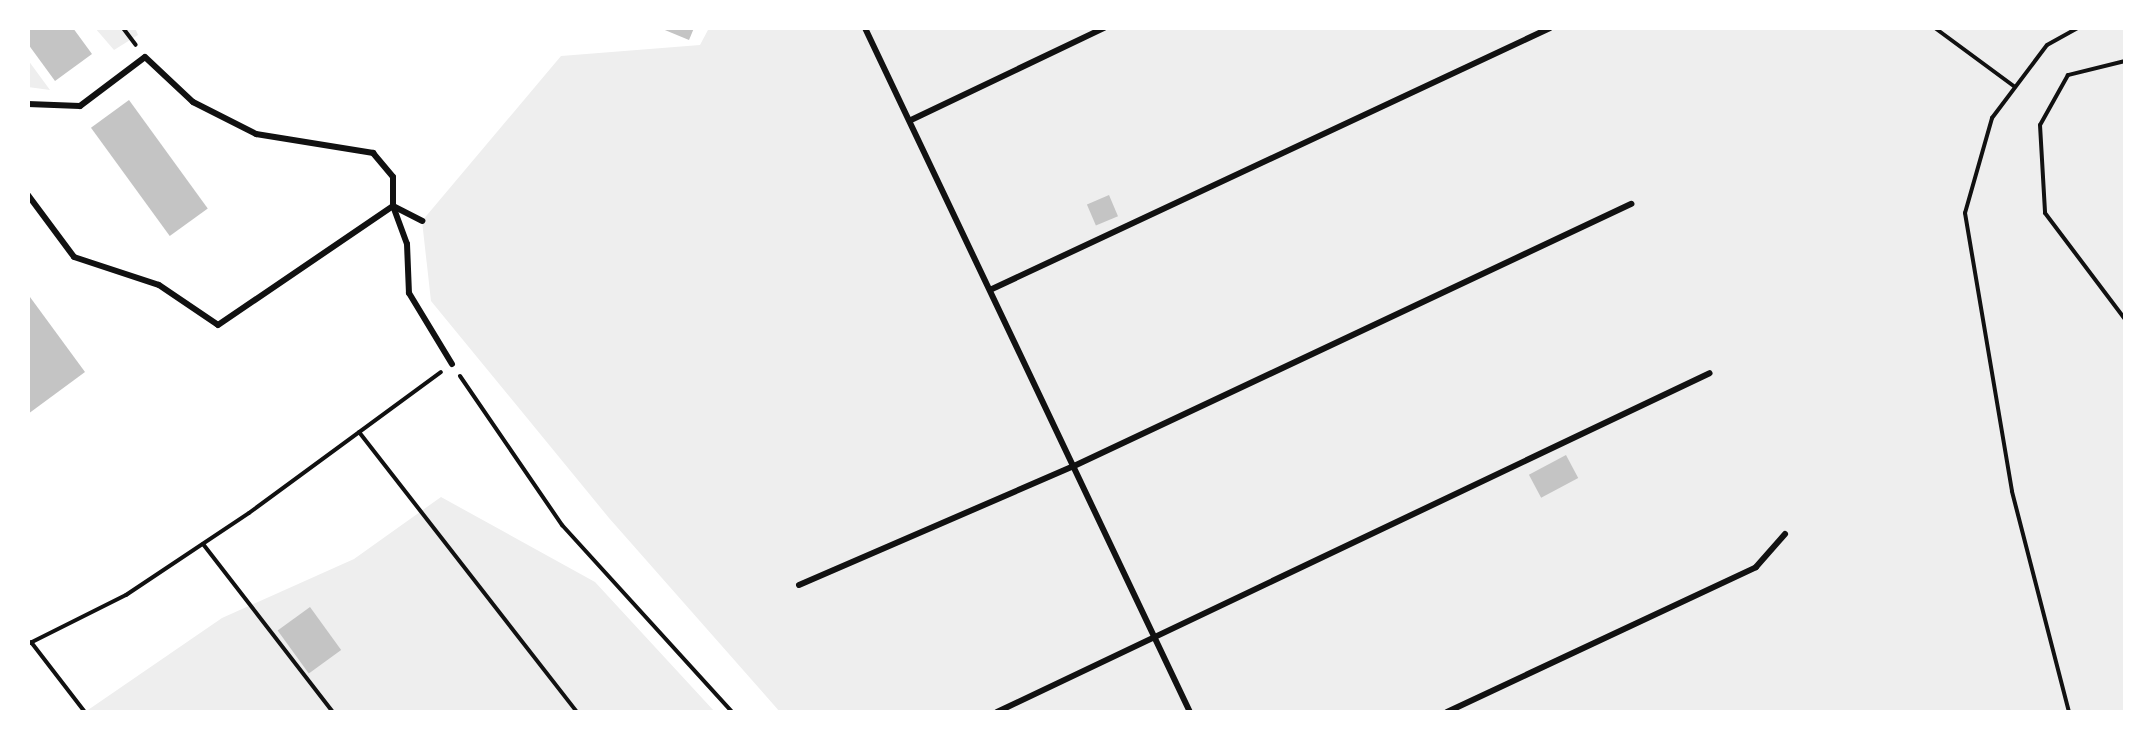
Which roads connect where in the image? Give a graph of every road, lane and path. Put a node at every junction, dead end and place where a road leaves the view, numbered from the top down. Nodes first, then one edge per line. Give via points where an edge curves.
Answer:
1 (123, 28) edge
2 (865, 28) edge
3 (1104, 28) edge
4 (1550, 28) edge
5 (1935, 28) edge
6 (2078, 28) edge
7 (145, 57) junction
8 (2125, 61) edge
9 (2015, 87) junction
10 (28, 104) edge
11 (911, 120) junction
12 (28, 195) edge
13 (1631, 204) dead end
14 (393, 206) junction
15 (422, 221) dead end
16 (992, 289) junction
17 (2125, 319) edge
18 (452, 364) junction
19 (1710, 373) dead end
20 (359, 432) junction
21 (1074, 466) junction
22 (1785, 534) dead end
23 (203, 544) junction
24 (799, 585) dead end
25 (1152, 635) junction
26 (29, 643) edge
27 (85, 712) edge
28 (333, 712) edge
29 (577, 712) edge
30 (732, 712) edge
31 (997, 712) edge
32 (1190, 712) edge
33 (1447, 712) edge
34 (2069, 712) edge

1 - 7 path
2 - 11 lane
3 - 11 lane
4 - 16 lane
5 - 9 path
6 - 9 path via 2047,45
7 - 10 lane via 80,106
7 - 14 lane via 193,102 256,134 373,153 393,177
8 - 17 path via 2068,75 2040,125 2045,213
9 - 34 path via 1992,118 1965,213 2012,491
11 - 16 lane
12 - 14 lane via 74,257 159,285 218,325
13 - 21 lane
14 - 15 lane
14 - 18 lane via 407,244 409,293
16 - 21 lane
18 - 20 path
18 - 30 path via 562,525
19 - 25 lane
20 - 23 path
20 - 29 path
21 - 24 lane
21 - 25 lane
22 - 33 lane via 1756,567
23 - 26 path via 126,595
23 - 28 path
25 - 31 lane
25 - 32 lane
26 - 27 path

